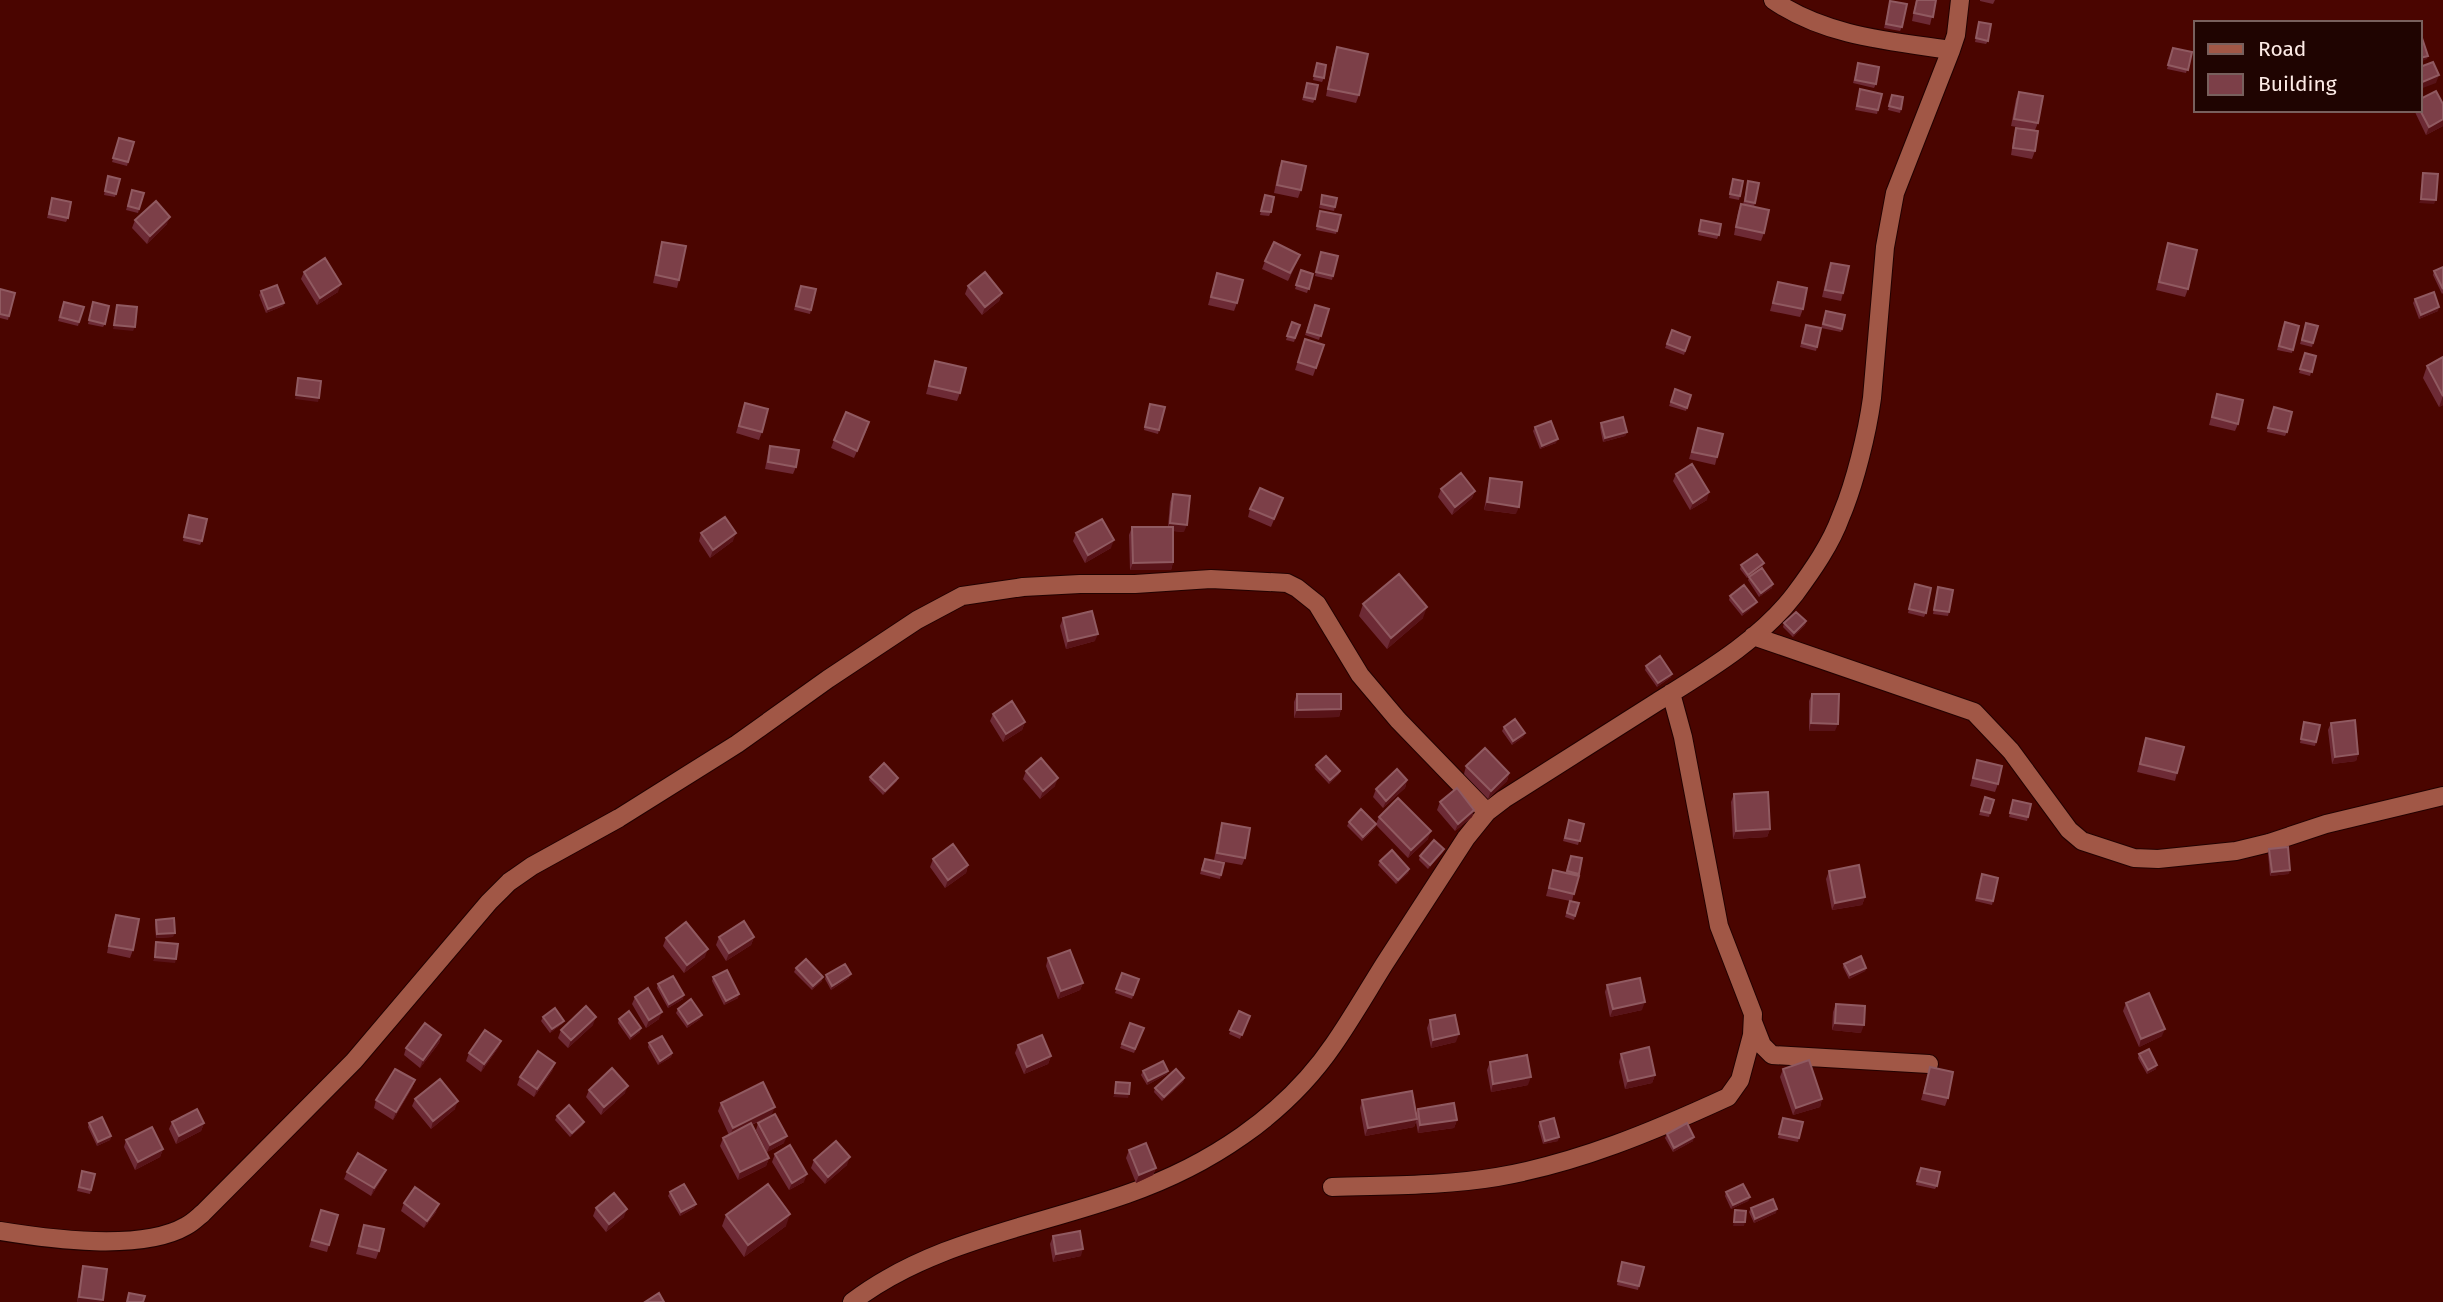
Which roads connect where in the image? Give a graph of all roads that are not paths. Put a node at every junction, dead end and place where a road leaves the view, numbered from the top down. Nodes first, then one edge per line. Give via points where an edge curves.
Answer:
1 (1773, 0) edge
2 (1959, 0) edge
3 (1951, 50) junction
4 (1753, 636) junction
5 (1671, 693) junction
6 (2443, 796) edge
7 (1487, 812) junction
8 (1753, 1022) junction
9 (1929, 1064) edge
10 (1332, 1187) dead end
11 (0, 1231) edge
12 (852, 1302) edge

1 - 3 street via 1828,28
2 - 3 street
3 - 4 street via 1895,193 1885,247 1869,420 1841,517 1794,596
4 - 5 street
4 - 6 street via 1974,712 2011,751 2069,830 2082,841 2134,858 2236,851
5 - 7 street
5 - 8 street via 1719,926
7 - 11 street via 1360,675 1317,604 1287,583 1211,579 1080,584 962,596 917,620 737,744 509,882 354,1061 184,1227 152,1238 91,1242
7 - 12 street via 1465,838 1333,1046 1263,1120 1176,1176 914,1263
8 - 9 street via 1762,1045 1772,1055
8 - 10 street via 1740,1080 1728,1097 1642,1136 1498,1177

